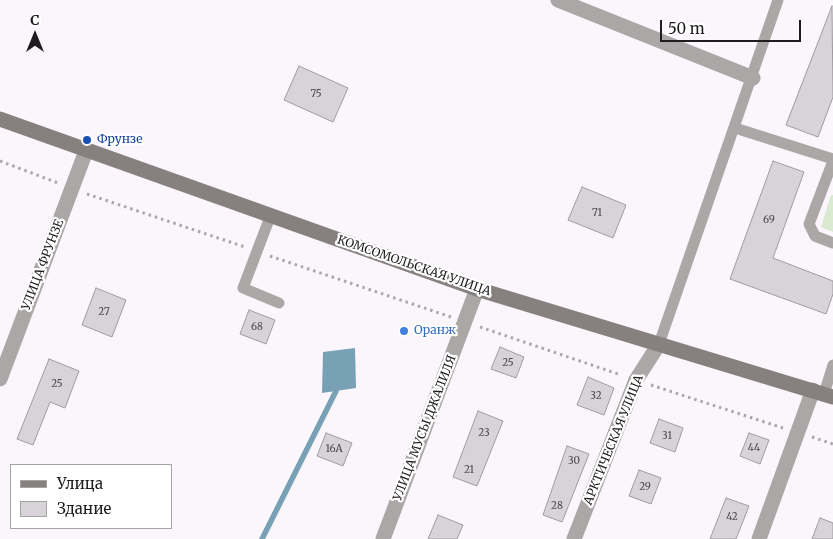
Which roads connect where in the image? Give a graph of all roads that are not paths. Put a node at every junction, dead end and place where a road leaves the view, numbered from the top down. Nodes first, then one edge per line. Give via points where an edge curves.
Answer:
1 (558, 0) edge
2 (778, 0) edge
3 (752, 78) junction
4 (0, 120) edge
5 (735, 128) junction
6 (86, 151) junction
7 (833, 160) edge
8 (270, 217) junction
9 (833, 242) edge
10 (477, 289) junction
11 (279, 303) dead end
12 (659, 344) junction
13 (833, 365) edge
14 (0, 379) edge
15 (823, 394) edge
16 (384, 539) edge
17 (574, 539) edge
18 (759, 539) edge

1 - 3 street
2 - 3 lane
3 - 5 lane
4 - 6 street, КОМСОМОЛЬСКАЯ УЛИЦА
5 - 7 lane
5 - 12 lane
6 - 8 street, КОМСОМОЛЬСКАЯ УЛИЦА
6 - 14 street, УЛИЦА ФРУНЗЕ
7 - 9 lane via 810,224 815,236
8 - 10 street, КОМСОМОЛЬСКАЯ УЛИЦА
8 - 11 lane via 243,288
10 - 12 street, КОМСОМОЛЬСКАЯ УЛИЦА
10 - 16 street, УЛИЦА МУСЫ ДЖАЛИЛЯ
12 - 15 street, КОМСОМОЛЬСКАЯ УЛИЦА
12 - 17 street, АРКТИЧЕСКАЯ УЛИЦА via 636,380
13 - 15 lane
15 - 18 street via 798,433

